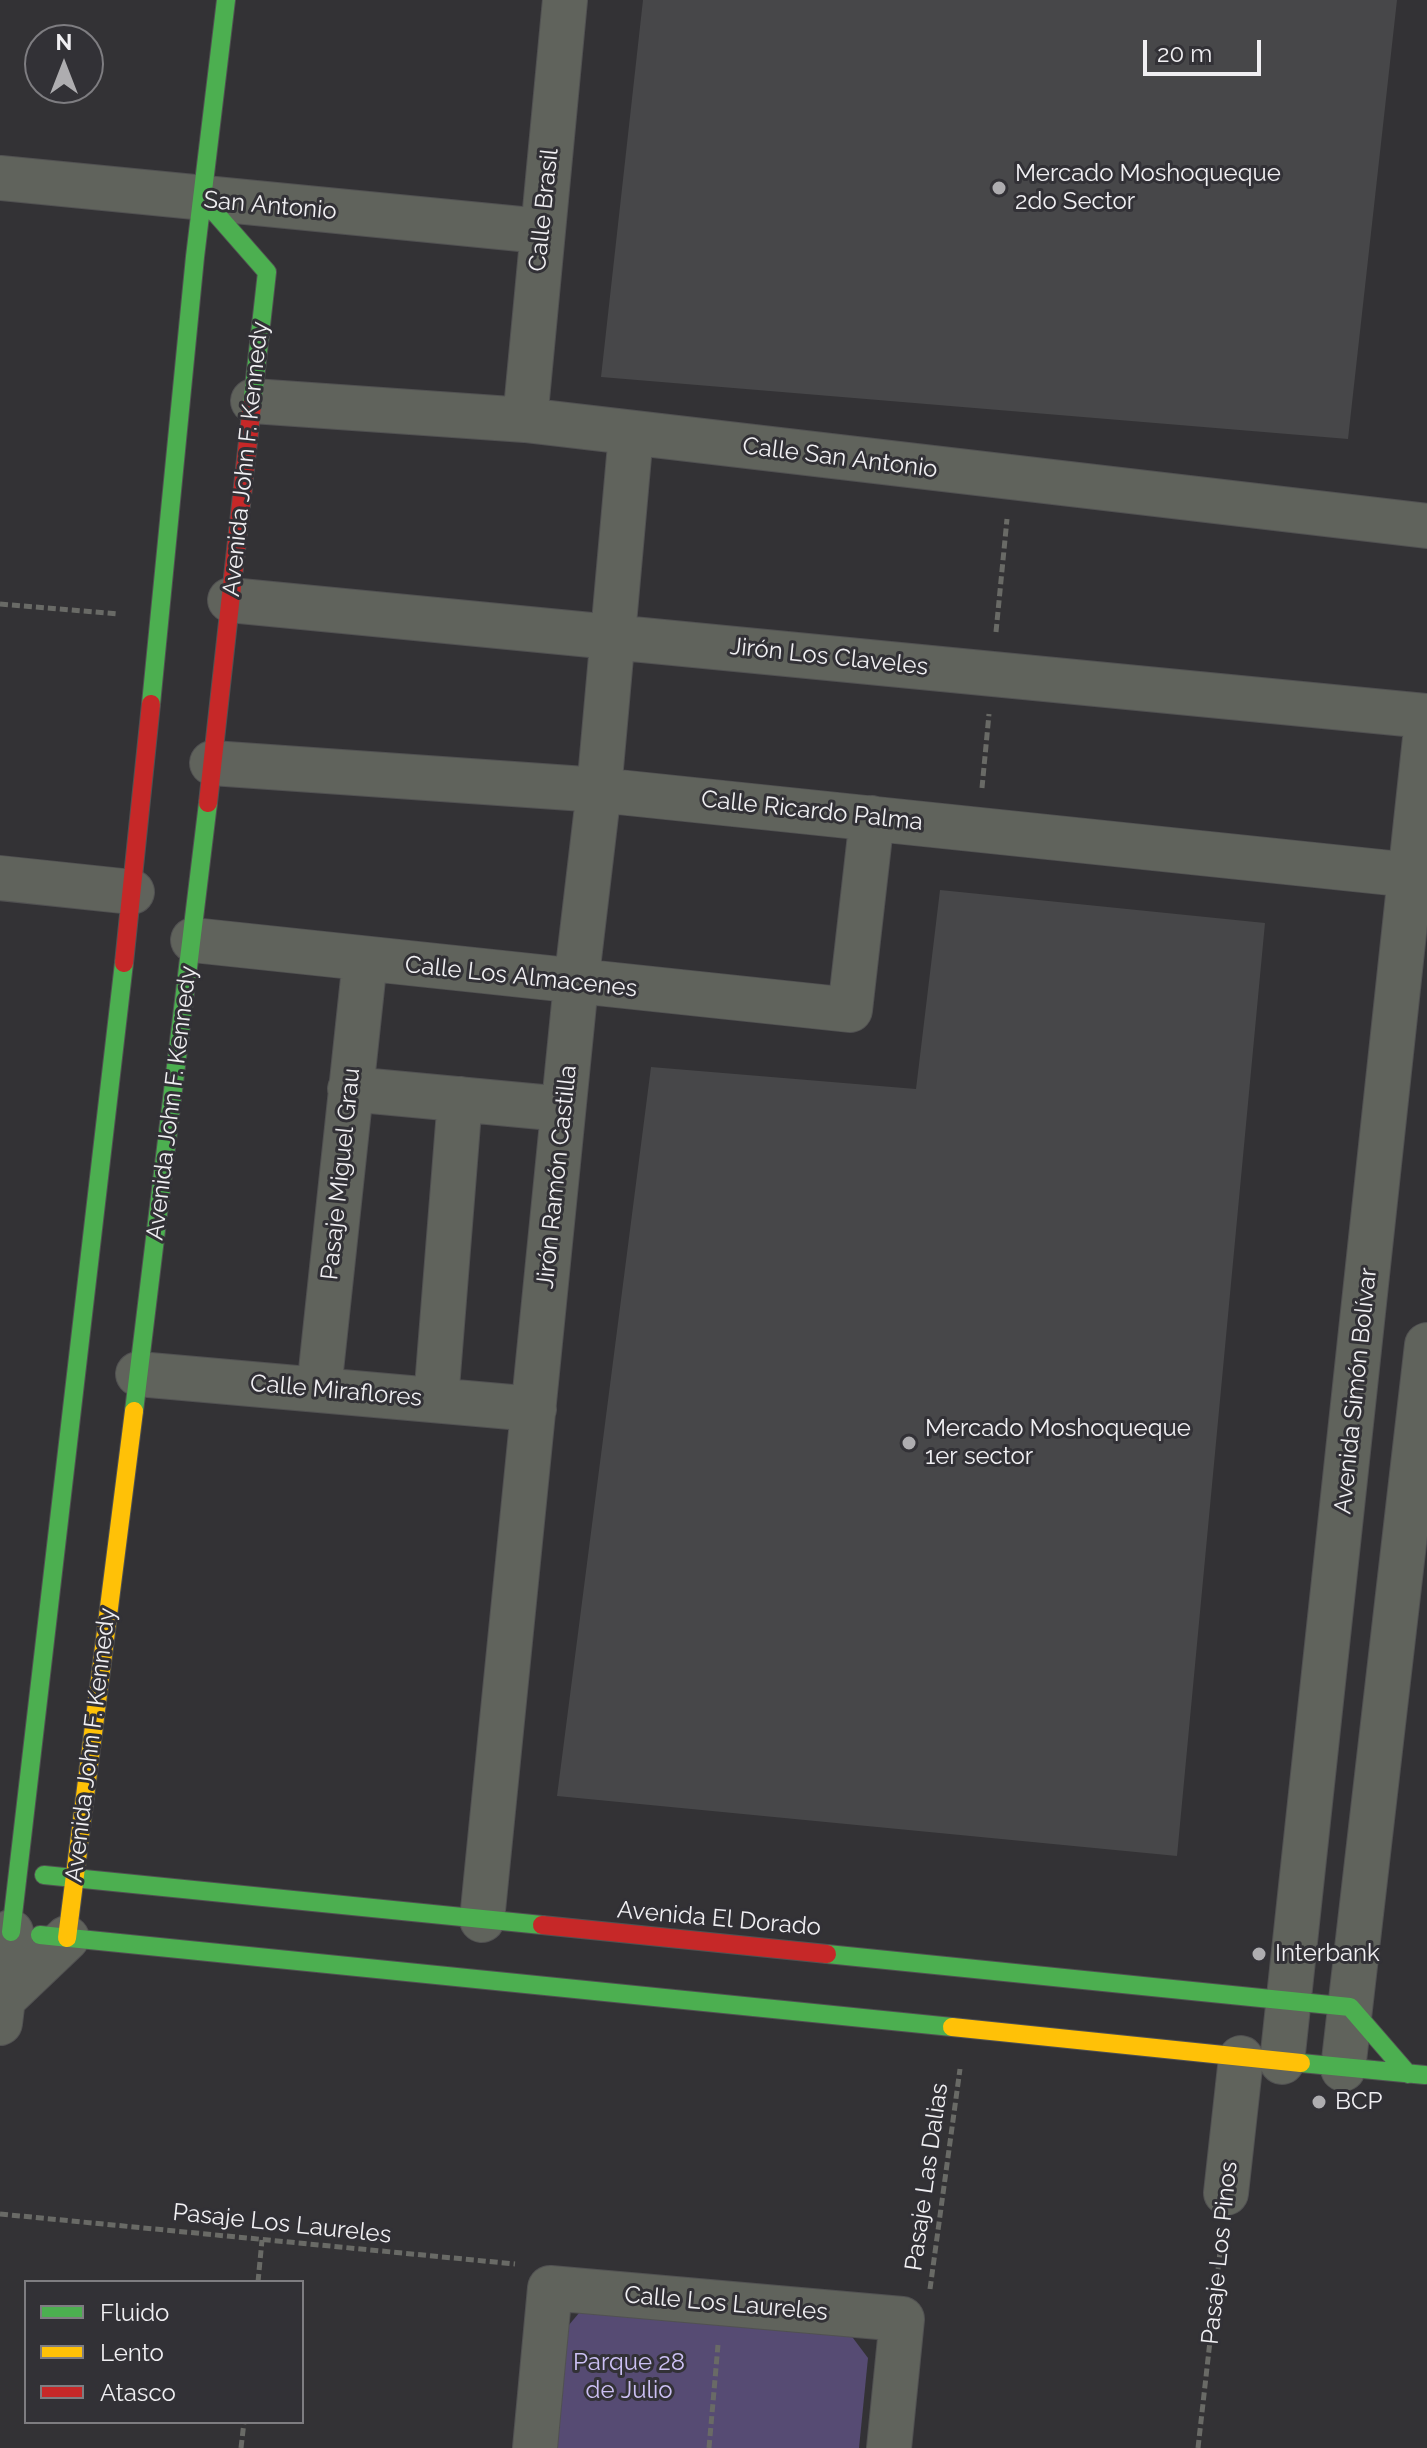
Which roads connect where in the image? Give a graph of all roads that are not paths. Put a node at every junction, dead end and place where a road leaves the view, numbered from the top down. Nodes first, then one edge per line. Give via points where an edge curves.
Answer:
1 (226, 0) edge
2 (565, 0) edge
3 (0, 178) edge
4 (204, 200) junction
5 (541, 231) junction
6 (253, 401) junction
7 (525, 420) junction
8 (631, 434) junction
9 (1427, 526) edge
10 (230, 600) junction
11 (614, 636) junction
12 (1427, 718) edge
13 (212, 763) junction
14 (599, 790) junction
15 (872, 818) junction
16 (0, 878) edge
17 (132, 892) junction
18 (1415, 898) edge
19 (193, 940) junction
20 (365, 960) junction
21 (576, 984) junction
22 (350, 1089) junction
23 (460, 1099) junction
24 (563, 1109) junction
25 (1427, 1345) edge
26 (138, 1374) junction
27 (319, 1389) junction
28 (436, 1400) junction
29 (534, 1409) junction
30 (1347, 1477) junction
31 (1419, 1488) edge
32 (18, 1871) junction
33 (74, 1878) junction
34 (0, 1884) edge
35 (482, 1920) junction
36 (6, 1931) edge
37 (67, 1938) junction
38 (1291, 1998) junction
39 (1350, 2007) junction
40 (1, 2011) edge
41 (1262, 2060) junction
42 (1343, 2069) junction
43 (1408, 2074) junction
44 (1427, 2075) edge
45 (1226, 2193) road end
46 (535, 2448) edge
47 (889, 2448) edge

1 - 4 street
2 - 5 street, Calle Brasil
3 - 4 street, San Antonio
4 - 5 street, San Antonio
4 - 6 street, Avenida John F. Kennedy via 267,272
4 - 17 street
5 - 7 street, Calle Brasil
6 - 7 street, Calle San Antonio
6 - 10 street, Avenida John F. Kennedy
7 - 8 street, Calle San Antonio
8 - 9 street, Calle San Antonio
8 - 11 street, Jirón Ramón Castilla
10 - 11 street, Jirón Los Claveles
10 - 13 street, Avenida John F. Kennedy
11 - 12 street, Jirón Los Claveles
11 - 14 street, Jirón Ramón Castilla
12 - 18 street, Avenida Simón Bolívar
13 - 14 street, Calle Ricardo Palma
13 - 19 street, Avenida John F. Kennedy
14 - 15 street, Calle Ricardo Palma
14 - 21 street, Jirón Ramón Castilla
15 - 18 street, Calle Ricardo Palma
15 - 21 street, Calle Los Almacenes via 850,1010
16 - 17 street
17 - 32 street
18 - 30 street, Avenida Simón Bolívar
19 - 20 street, Calle Los Almacenes
19 - 26 street, Avenida John F. Kennedy
20 - 21 street, Calle Los Almacenes
20 - 22 street, Pasaje Miguel Grau
21 - 24 street, Jirón Ramón Castilla
22 - 23 street
22 - 27 street, Pasaje Miguel Grau
23 - 24 street
23 - 28 street
24 - 29 street, Jirón Ramón Castilla
25 - 31 street
26 - 27 street, Calle Miraflores
26 - 33 street, Avenida John F. Kennedy
27 - 28 street, Calle Miraflores
28 - 29 street, Calle Miraflores
29 - 35 street, Jirón Ramón Castilla
30 - 31 street
30 - 38 street, Avenida Simón Bolívar
31 - 39 street
32 - 33 street, Avenida El Dorado
32 - 34 street
32 - 36 street
33 - 35 street, Avenida El Dorado
33 - 37 street, Avenida John F. Kennedy
35 - 38 street, Avenida El Dorado
36 - 37 street
36 - 40 street
37 - 40 street
37 - 41 street
38 - 39 street, Avenida El Dorado
38 - 41 street, Avenida Simón Bolívar
39 - 42 street
39 - 43 street
41 - 42 street
41 - 45 street, Pasaje Los Pinos
42 - 43 street
43 - 44 street
46 - 47 street, Calle Los Laureles via 550,2288 902,2319

